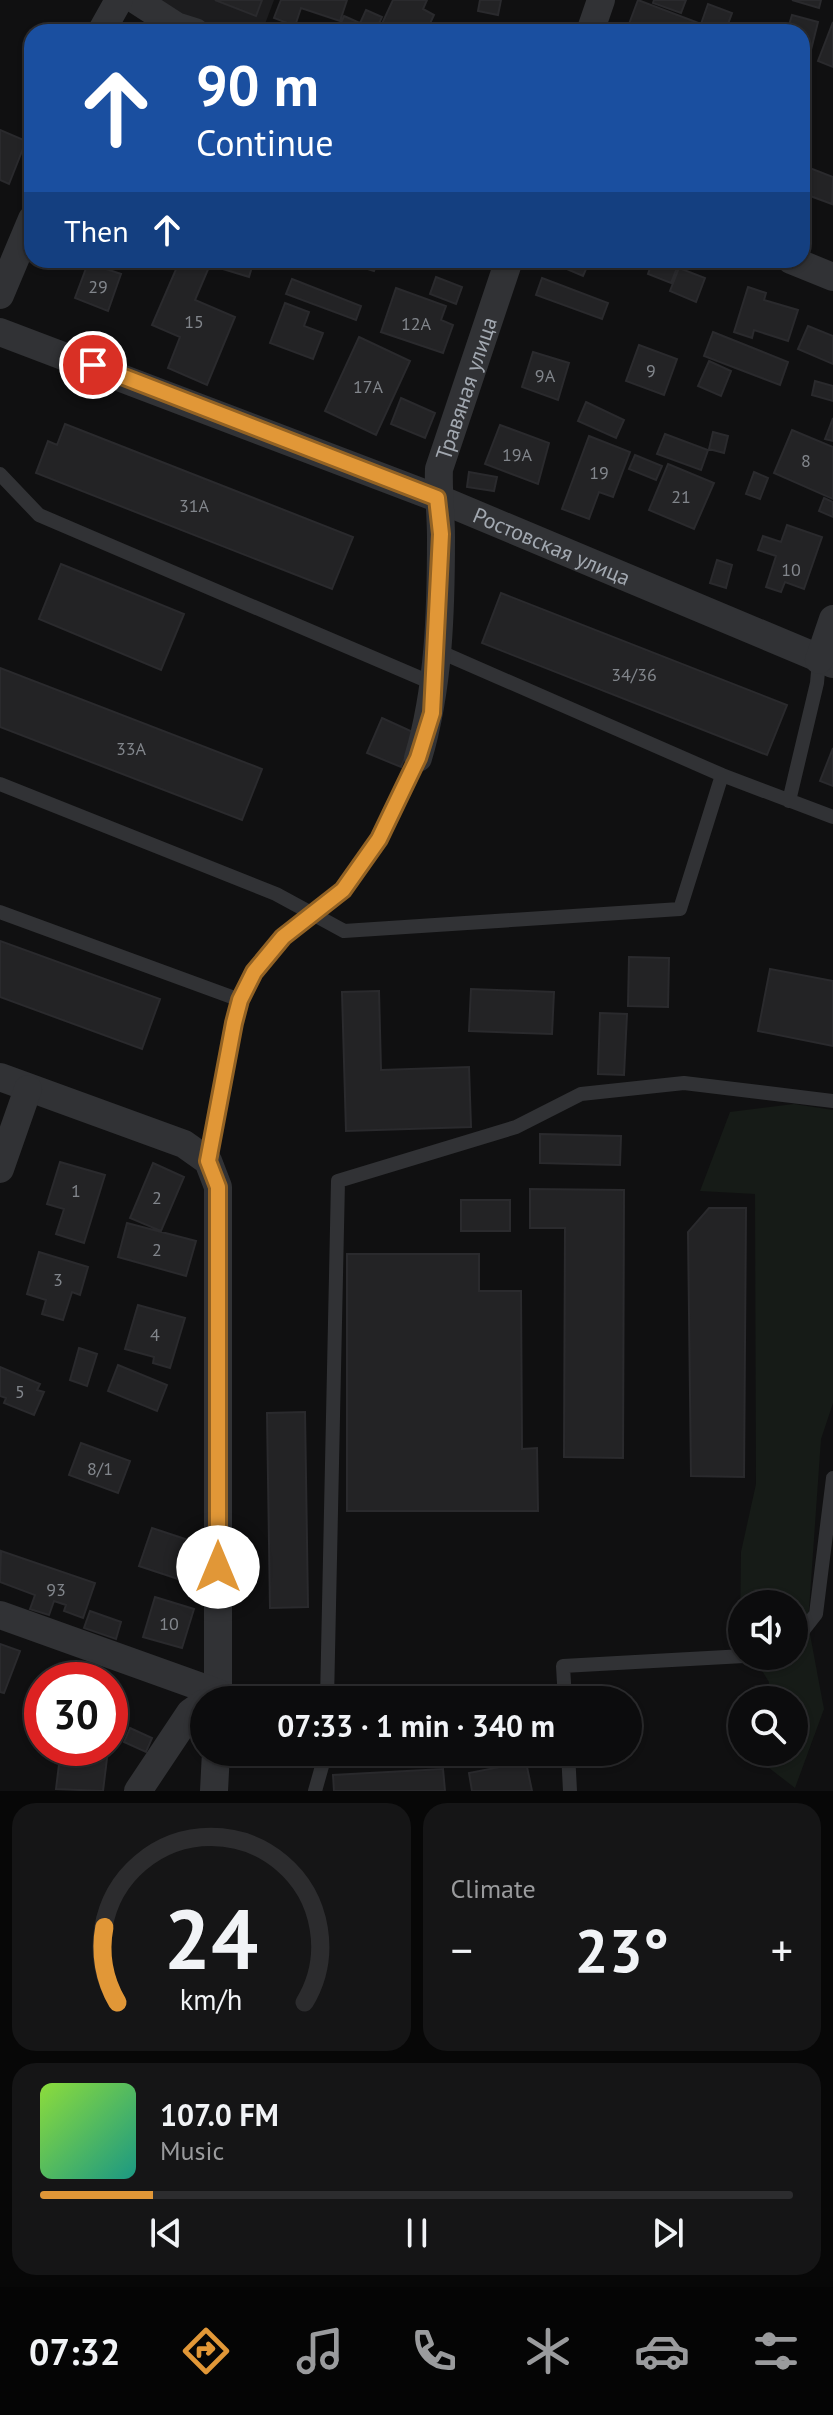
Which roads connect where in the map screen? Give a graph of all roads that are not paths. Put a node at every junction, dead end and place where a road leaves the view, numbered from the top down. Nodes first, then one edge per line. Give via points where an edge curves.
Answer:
1 (119, 0) edge
2 (136, 0) edge
3 (601, 0) edge
4 (106, 24) edge
5 (173, 24) edge
6 (593, 24) edge
7 (24, 238) edge
8 (506, 268) edge
9 (810, 268) edge
10 (833, 277) edge
11 (0, 295) edge
12 (0, 332) edge
13 (0, 474) edge
14 (437, 498) junction
15 (833, 619) edge
16 (436, 650) junction
17 (826, 662) edge
18 (432, 683) junction
19 (418, 758) joint
20 (722, 775) junction
21 (0, 784) edge
22 (789, 801) junction
23 (833, 817) edge
24 (0, 912) edge
25 (311, 913) junction
26 (240, 1000) junction
27 (0, 1077) edge
28 (28, 1089) junction
29 (833, 1101) edge
30 (208, 1161) junction
31 (0, 1169) edge
32 (833, 1478) edge
33 (0, 1615) edge
34 (808, 1624) edge
35 (728, 1657) edge
36 (212, 1686) edge
37 (327, 1686) edge
38 (564, 1686) edge
39 (190, 1690) edge
40 (190, 1713) edge
41 (215, 1766) edge
42 (322, 1766) edge
43 (569, 1766) edge
44 (138, 1791) edge
45 (214, 1791) edge
46 (315, 1791) edge
47 (570, 1791) edge

1 - 4 street
2 - 5 street
3 - 6 street
7 - 11 street
8 - 14 street, Травяная улица via 439,469
9 - 10 street
12 - 14 street, Ростовская улица
13 - 18 lane via 39,515
14 - 16 street, Травяная улица via 441,534
14 - 17 street, Ростовская улица
15 - 17 street
16 - 18 street, Травяная улица
16 - 20 lane
17 - 22 lane
18 - 19 street, Травяная улица via 432,713
19 - 25 lane via 379,839 343,890
20 - 22 lane
20 - 25 lane via 680,909 344,931
21 - 25 lane via 276,894
22 - 23 lane
24 - 26 lane
25 - 26 lane via 254,972
26 - 30 lane
27 - 28 street
28 - 30 street via 184,1144
28 - 31 street
29 - 37 lane via 684,1083 581,1094 516,1127 338,1181
30 - 36 street via 218,1187
32 - 34 lane via 816,1614
33 - 39 street
35 - 38 lane via 563,1666
40 - 44 street
41 - 45 street
42 - 46 lane
43 - 47 lane

